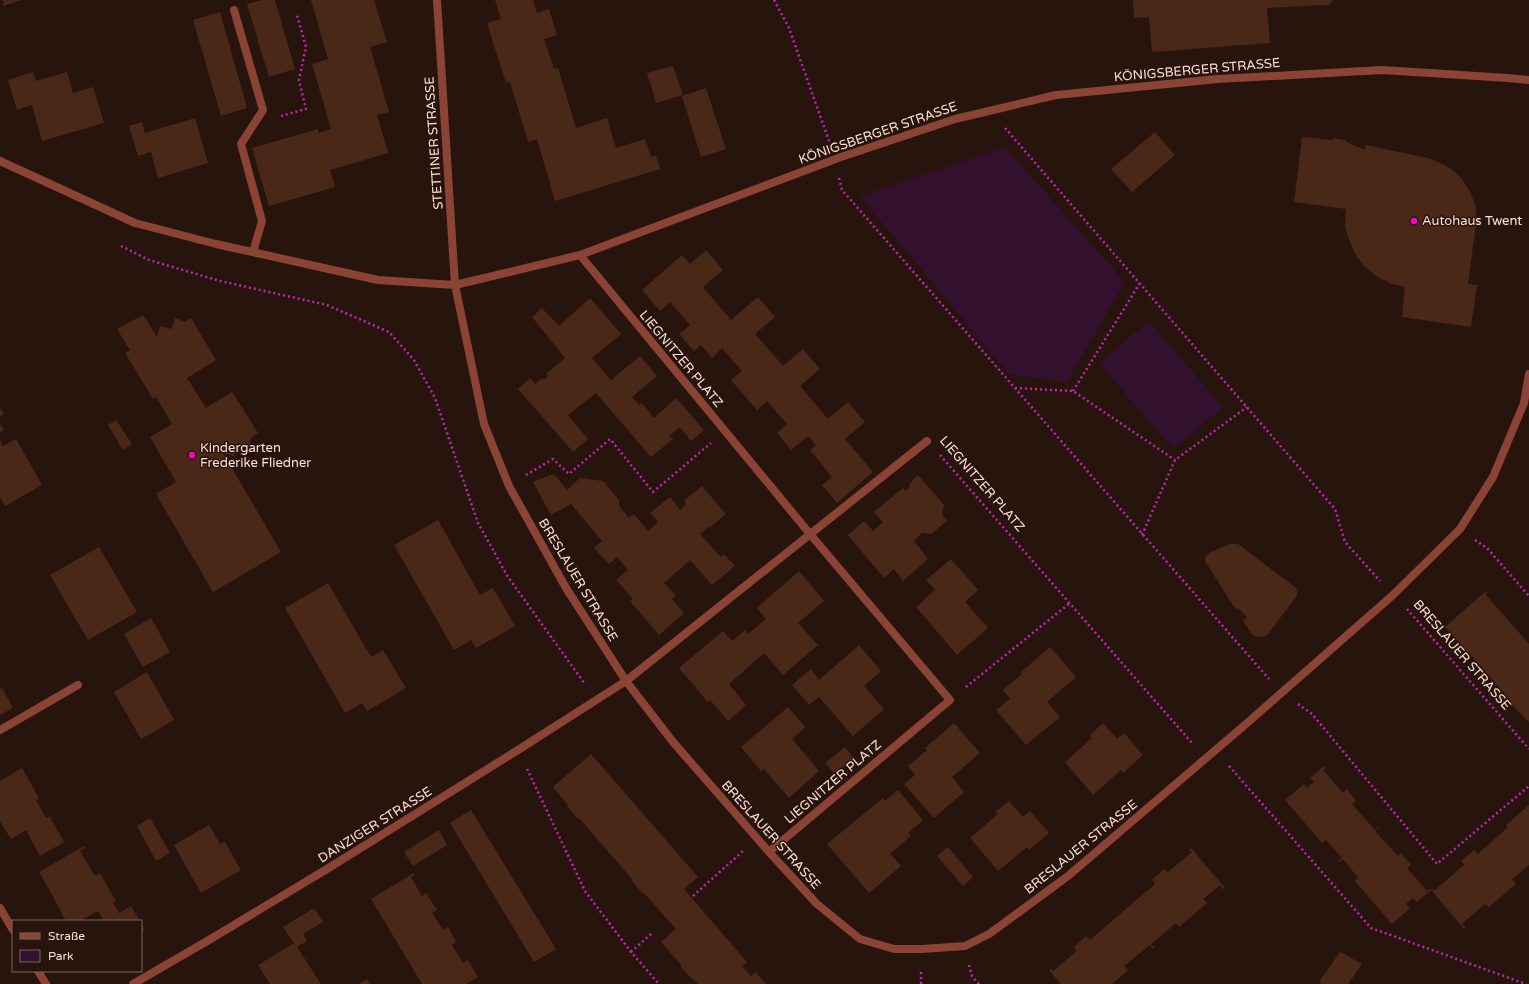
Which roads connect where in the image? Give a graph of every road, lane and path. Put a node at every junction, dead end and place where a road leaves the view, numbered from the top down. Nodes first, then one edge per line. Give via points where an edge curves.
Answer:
1 (437, 0) edge
2 (774, 0) edge
3 (234, 10) dead end
4 (297, 15) dead end
5 (1529, 80) edge
6 (990, 110) junction
7 (252, 125) junction
8 (835, 159) junction
9 (0, 161) edge
10 (121, 246) dead end
11 (253, 252) junction
12 (580, 255) junction
13 (1140, 283) junction
14 (455, 285) junction
15 (1529, 374) edge
16 (1015, 388) junction
17 (1073, 391) junction
18 (1247, 408) junction
19 (726, 431) junction
20 (927, 440) joint
21 (1175, 460) junction
22 (509, 486) junction
23 (1460, 529) junction
24 (810, 534) junction
25 (1142, 534) junction
26 (1393, 595) junction
27 (1529, 596) edge
28 (1070, 603) junction
29 (626, 681) junction
30 (78, 685) dead end
31 (1281, 694) junction
32 (596, 699) junction
33 (950, 700) junction
34 (0, 730) edge
35 (1529, 749) edge
36 (518, 750) junction
37 (1215, 751) junction
38 (1205, 759) junction
39 (1529, 786) edge
40 (757, 839) junction
41 (769, 852) junction
42 (693, 896) dead end
43 (0, 908) edge
44 (12, 928) edge
45 (652, 933) dead end
46 (631, 952) junction
47 (39, 972) edge
48 (46, 984) edge
49 (133, 984) edge
50 (659, 984) edge
51 (1526, 984) edge

1 - 14 street, STETTINER STRASSE
2 - 8 path via 789,28
3 - 7 street via 263,110
4 - 7 path via 306,47 299,80 306,109
5 - 6 street, KÖNIGSBERGER STRASSE via 1382,70 1218,79 1056,95
6 - 8 street, KÖNIGSBERGER STRASSE
6 - 13 path
7 - 11 street via 241,144 262,221
8 - 12 street, KÖNIGSBERGER STRASSE
8 - 16 path via 842,190
9 - 11 street, KÖNIGSBERGER STRASSE via 135,222
10 - 32 path via 149,260 220,281 327,305 389,332 414,360 436,398 485,537 508,577
11 - 14 street, KÖNIGSBERGER STRASSE via 378,280
12 - 14 street, KÖNIGSBERGER STRASSE
12 - 19 street, LIEGNITZER PLATZ
13 - 17 path
13 - 18 path
14 - 22 street, BRESLAUER STRASSE via 484,424
15 - 23 street, BRESLAUER STRASSE via 1524,403 1493,477
16 - 17 path
16 - 25 path
17 - 21 path
18 - 21 path
18 - 26 path via 1335,510 1345,542
19 - 22 path via 653,492 610,439 569,474 553,459
19 - 24 street, LIEGNITZER PLATZ
20 - 24 street, LIEGNITZER PLATZ
20 - 28 path, LIEGNITZER PLATZ
21 - 25 path
22 - 29 street, BRESLAUER STRASSE via 566,588
23 - 26 street, BRESLAUER STRASSE
23 - 27 path via 1487,548
24 - 29 street, LIEGNITZER PLATZ
24 - 33 street, LIEGNITZER PLATZ
25 - 31 path
26 - 31 street, BRESLAUER STRASSE
26 - 35 path, BRESLAUER STRASSE
28 - 33 path
28 - 38 path, LIEGNITZER PLATZ
29 - 32 street, DANZIGER STRASSE
29 - 40 street, BRESLAUER STRASSE via 673,742
30 - 34 street
31 - 37 street, BRESLAUER STRASSE
31 - 39 path via 1312,714 1438,864
32 - 36 street, DANZIGER STRASSE
33 - 41 street, LIEGNITZER PLATZ
36 - 46 path via 585,891
36 - 49 street, DANZIGER STRASSE via 328,869
37 - 38 street, BRESLAUER STRASSE
37 - 51 path via 1371,928
38 - 41 street, BRESLAUER STRASSE via 1068,876 989,934 965,946 894,949 860,939 817,904
40 - 41 street, BRESLAUER STRASSE
40 - 42 path
43 - 44 street
45 - 46 path
46 - 50 path
47 - 48 street

